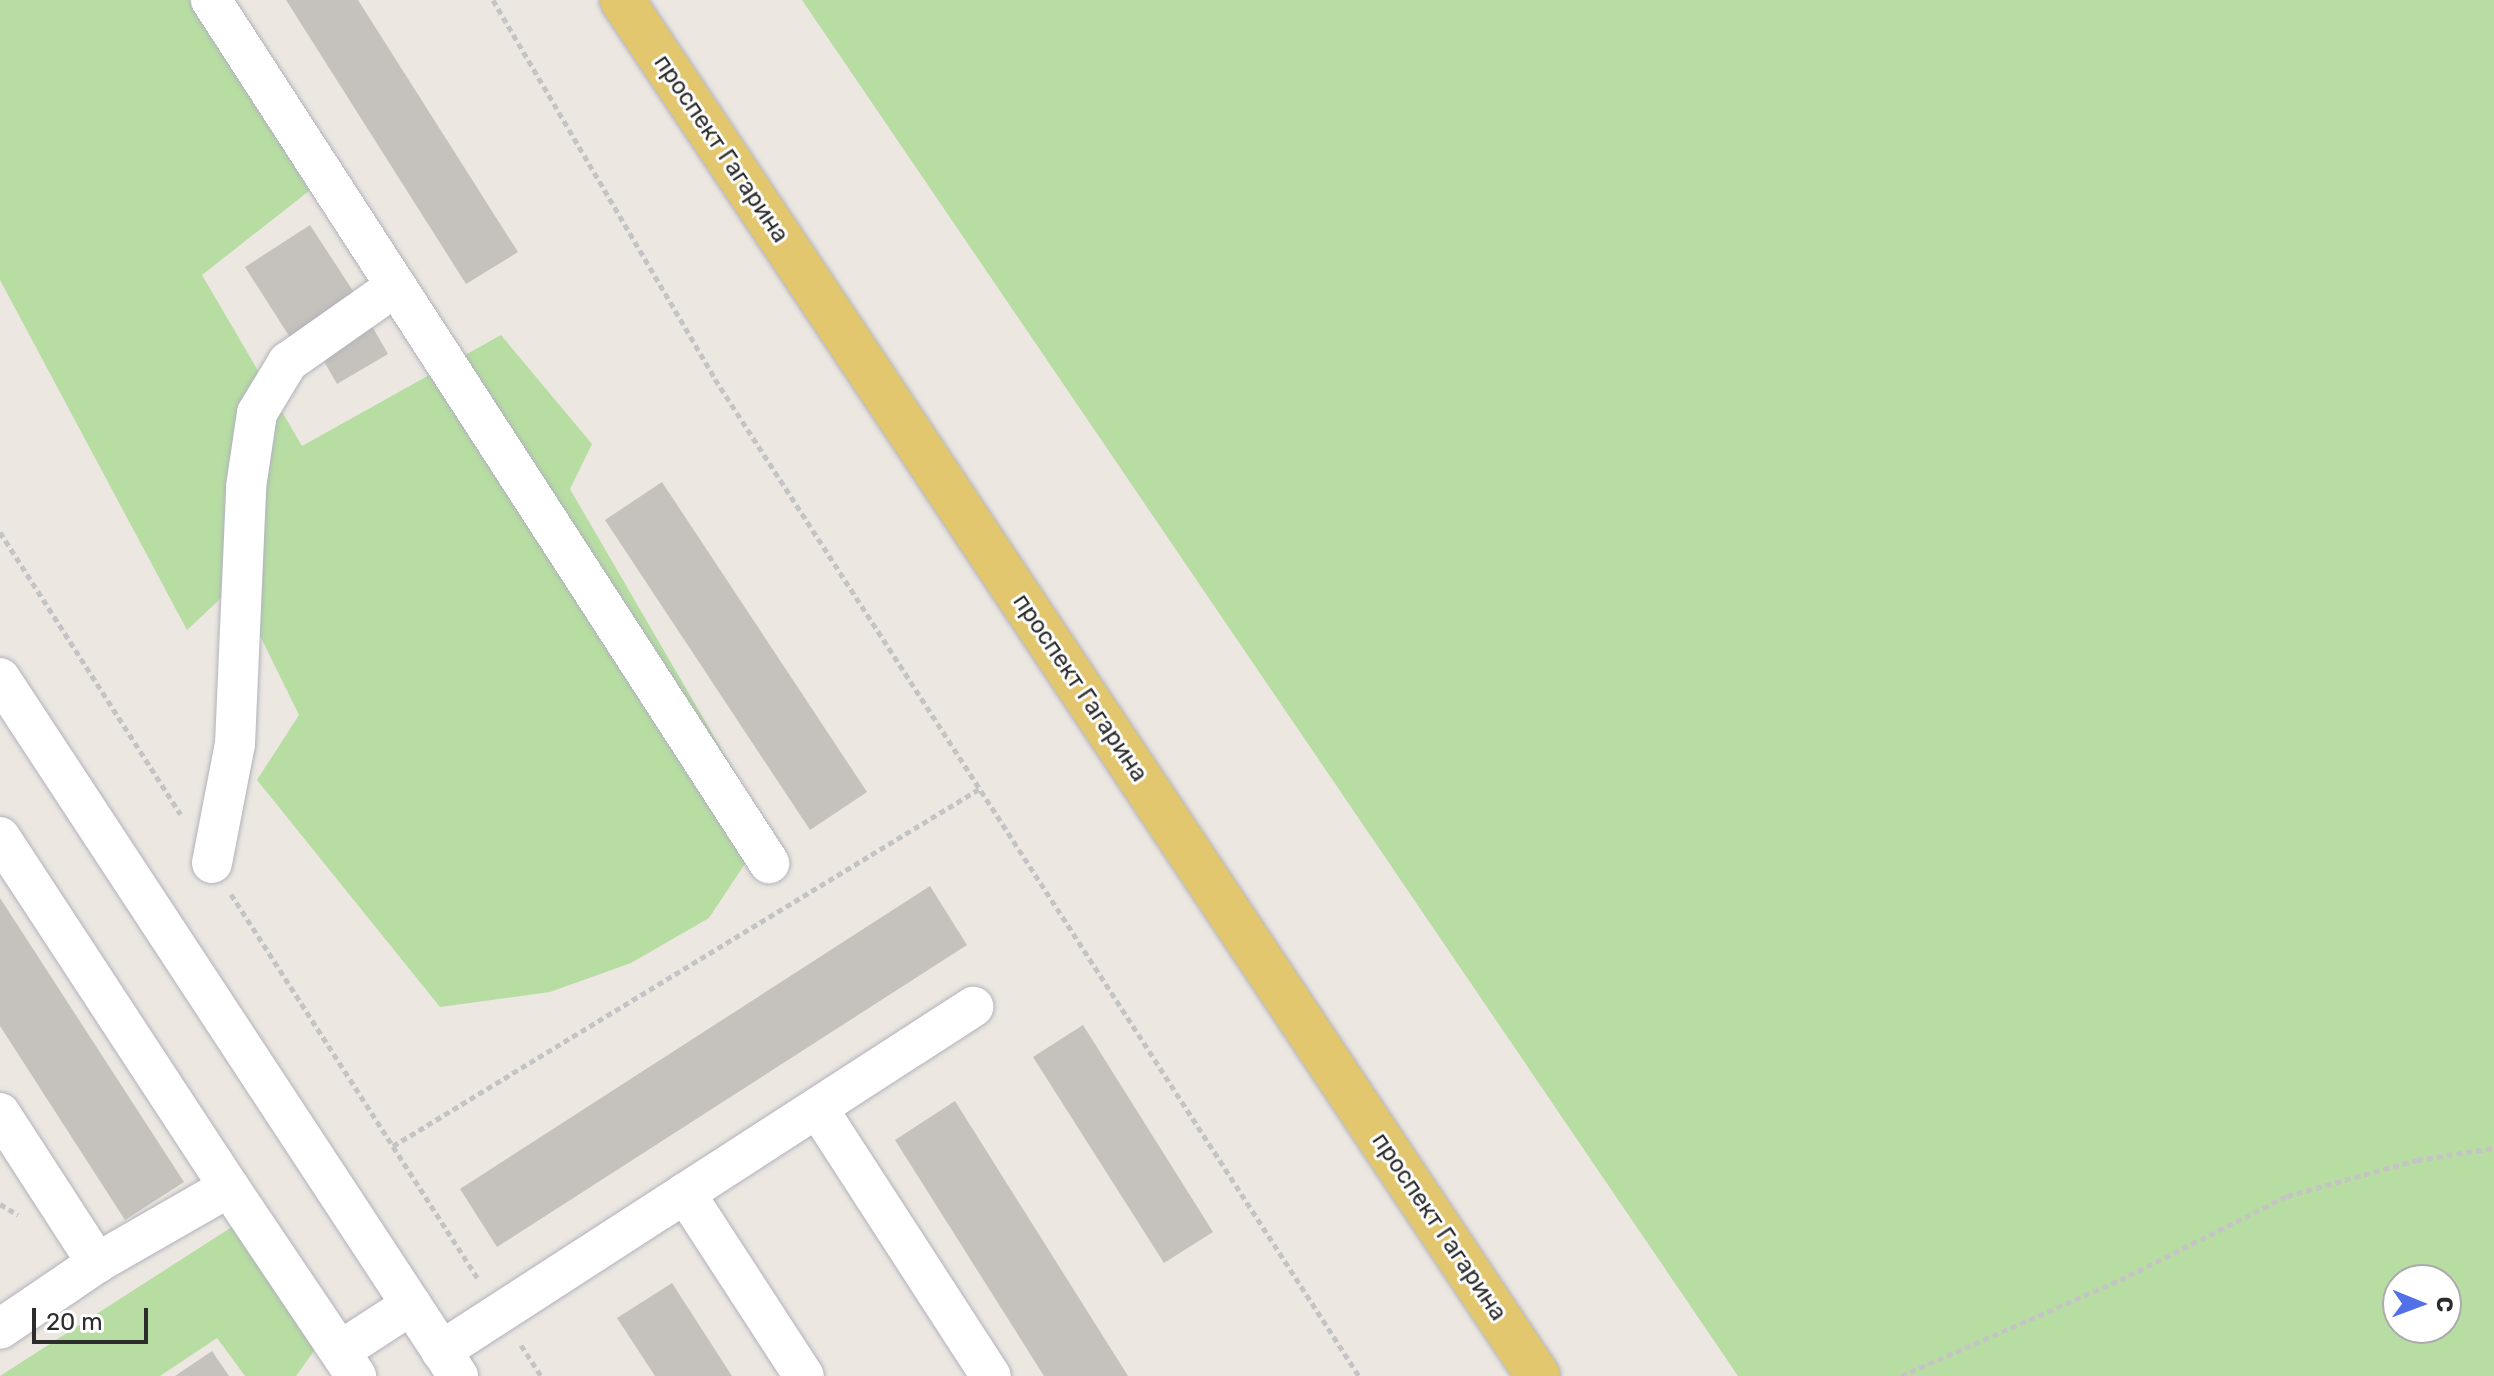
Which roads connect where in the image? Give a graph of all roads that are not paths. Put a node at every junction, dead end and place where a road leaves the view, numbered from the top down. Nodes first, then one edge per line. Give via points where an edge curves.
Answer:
1 (211, 0) edge
2 (622, 0) edge
3 (396, 286) junction
4 (0, 678) edge
5 (0, 837) edge
6 (212, 863) road end
7 (769, 863) dead end
8 (973, 1007) dead end
9 (818, 1109) junction
10 (0, 1113) edge
11 (229, 1187) junction
12 (685, 1193) junction
13 (97, 1263) junction
14 (411, 1305) junction
15 (0, 1329) edge
16 (449, 1363) edge
17 (348, 1364) edge
18 (804, 1376) edge
19 (991, 1376) edge
20 (1538, 1376) edge

1 - 3 street
2 - 20 main road, проспект Гагарина
3 - 6 street via 288,362 257,413 246,487 235,744
3 - 7 street
4 - 14 street
5 - 11 street
8 - 9 street
9 - 12 street
9 - 19 street
10 - 13 street
11 - 13 street
11 - 17 street
12 - 16 street via 500,1312
12 - 18 street
13 - 15 street
14 - 16 street
14 - 17 street

